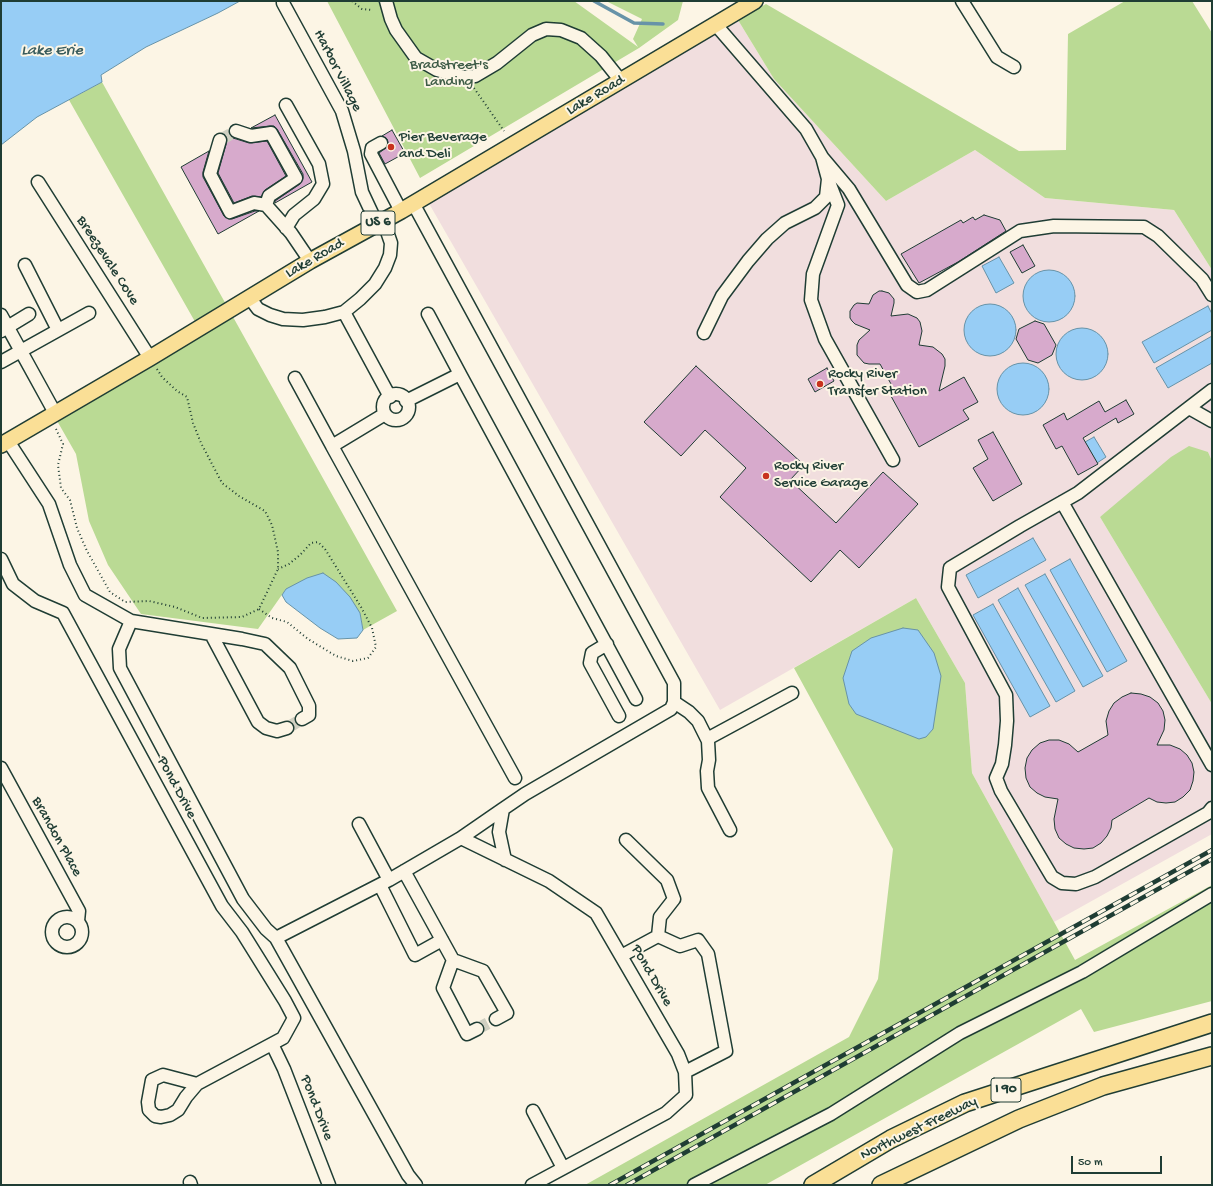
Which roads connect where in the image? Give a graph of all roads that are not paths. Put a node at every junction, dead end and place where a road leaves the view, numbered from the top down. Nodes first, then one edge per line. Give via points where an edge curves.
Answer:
1 (386, 1) edge
2 (755, 1) edge
3 (962, 1) edge
4 (283, 4) dead end
5 (716, 25) junction
6 (1014, 66) dead end
7 (621, 81) junction
8 (286, 105) dead end
9 (236, 130) dead end
10 (220, 140) tunnel mouth
11 (381, 143) dead end
12 (822, 157) junction
13 (828, 179) junction
14 (38, 182) dead end
15 (266, 205) junction
16 (407, 207) junction
17 (380, 222) junction
18 (286, 228) junction
19 (310, 261) junction
20 (25, 265) dead end
21 (1212, 295) edge
22 (249, 298) junction
23 (344, 312) junction
24 (29, 314) dead end
25 (89, 314) dead end
26 (428, 314) dead end
27 (1, 315) edge
28 (4, 329) edge
29 (58, 330) junction
30 (704, 332) dead end
31 (21, 352) junction
32 (1, 362) edge
33 (154, 363) junction
34 (460, 374) junction
35 (295, 378) dead end
36 (1212, 390) edge
37 (390, 396) junction
38 (406, 401) junction
39 (1189, 408) junction
40 (54, 413) junction
41 (385, 414) junction
42 (1212, 421) edge
43 (5, 443) edge
44 (332, 446) junction
45 (893, 460) dead end
46 (1062, 502) junction
47 (1, 559) edge
48 (131, 621) junction
49 (211, 634) junction
50 (607, 644) junction
51 (792, 693) dead end
52 (636, 699) dead end
53 (674, 702) junction
54 (619, 716) dead end
55 (302, 719) tunnel mouth
56 (287, 728) tunnel mouth
57 (706, 739) junction
58 (1212, 765) edge
59 (1, 768) edge
60 (515, 778) dead end
61 (503, 808) junction
62 (1212, 808) edge
63 (359, 824) dead end
64 (730, 830) dead end
65 (461, 838) junction
66 (626, 840) dead end
67 (505, 860) junction
68 (404, 871) junction
69 (384, 883) junction
70 (1212, 894) edge
71 (78, 921) dead end
72 (658, 936) junction
73 (276, 938) junction
74 (442, 940) junction
75 (621, 956) junction
76 (453, 960) junction
77 (496, 1019) tunnel mouth
78 (1212, 1023) edge
79 (477, 1029) tunnel mouth
80 (272, 1044) junction
81 (1212, 1056) edge
82 (685, 1072) junction
83 (197, 1084) dead end
84 (533, 1112) dead end
85 (563, 1168) junction
86 (329, 1185) edge
87 (416, 1185) edge
88 (532, 1185) edge
89 (694, 1185) edge
90 (813, 1185) edge
91 (881, 1185) edge

1 - 7 street via 396,30 416,58 437,70 462,78 475,76 497,64 532,35 546,30 561,30 581,38 601,56
2 - 5 main road, Lake Road / US 6
3 - 6 street via 997,57
4 - 17 street, Harbor Village via 342,111 362,192
5 - 7 main road, Lake Road / US 6
5 - 12 street via 806,129
7 - 16 main road, Lake Road / US 6
8 - 18 street via 319,164 324,184 314,199 294,215
9 - 15 street via 251,136 271,133 296,178 269,196
10 - 15 street via 210,174 230,212 254,203
11 - 16 street via 372,148 370,154
12 - 13 street
12 - 21 street via 849,189 907,285 917,292 927,290 1020,231 1054,226 1144,227 1158,236 1202,279
13 - 30 street via 826,197 815,208 785,223 748,261 722,296
13 - 45 street via 838,205 813,274 812,300 825,339
14 - 33 street, Breezevale Cove
15 - 18 street
16 - 17 main road, Lake Road / US 6
16 - 53 street via 674,683
17 - 19 main road, Lake Road / US 6
17 - 23 street, Harbor Village via 391,243 385,268 375,284
18 - 19 street
19 - 22 main road, Lake Road / US 6
20 - 29 street
22 - 23 street via 258,309 284,319 303,320
22 - 33 main road, Lake Road / US 6
23 - 37 street
24 - 28 street
25 - 29 street
26 - 34 street
27 - 28 street
28 - 31 street
29 - 31 street
31 - 32 street
31 - 40 street
33 - 40 main road, Lake Road / US 6
34 - 38 street
34 - 50 street
35 - 44 street
36 - 39 street
37 - 38 street via 402,396
37 - 41 street via 383,405
38 - 41 street via 409,407 403,418 394,420
39 - 42 street
39 - 46 street via 1078,493
40 - 43 main road, Lake Road / US 6
41 - 44 street
43 - 48 street via 49,504 70,565 85,595
44 - 60 street
46 - 58 street
46 - 62 street via 950,568 948,587 1006,695 1005,745 1002,764 996,778 1001,792 1052,877 1062,883 1076,884 1095,877 1208,813
47 - 80 street, Pond Drive via 13,584 35,601 63,613 222,906 242,932 285,1000 294,1018 283,1038
48 - 49 street
48 - 73 street via 119,649 120,668 243,899
49 - 55 street via 264,644 270,649 290,668 309,706 309,715
49 - 56 street via 258,722 277,731
50 - 52 street
50 - 54 street via 592,653 590,662
51 - 57 street
53 - 57 street via 698,721
53 - 61 street via 671,709
57 - 64 street via 709,760 708,788
59 - 71 street, Brandon Place via 79,911
61 - 65 street
61 - 67 street via 499,832
63 - 69 street
65 - 67 street, Pond Drive
65 - 68 street
66 - 72 street via 666,880 674,899 660,917
67 - 75 street, Pond Drive via 549,881 596,913
68 - 69 street
68 - 74 street
69 - 73 street
69 - 74 street via 415,955
70 - 89 street via 1082,972 960,1033 831,1114
72 - 75 street
72 - 82 street via 680,946 698,940 708,954 726,1051
73 - 87 street via 408,1175
74 - 76 street
75 - 82 street, Pond Drive via 678,1054
76 - 77 street via 482,970 507,1013
76 - 79 street via 443,988 467,1034
78 - 90 highway, Northwest Freeway / I 90 via 965,1103 891,1139
80 - 83 street, Pond Drive
80 - 86 street, Pond Drive
81 - 91 highway, I 90 via 1103,1086 1019,1119
82 - 85 street, Pond Drive via 686,1094 666,1114
84 - 85 street
85 - 88 street, Pond Drive

